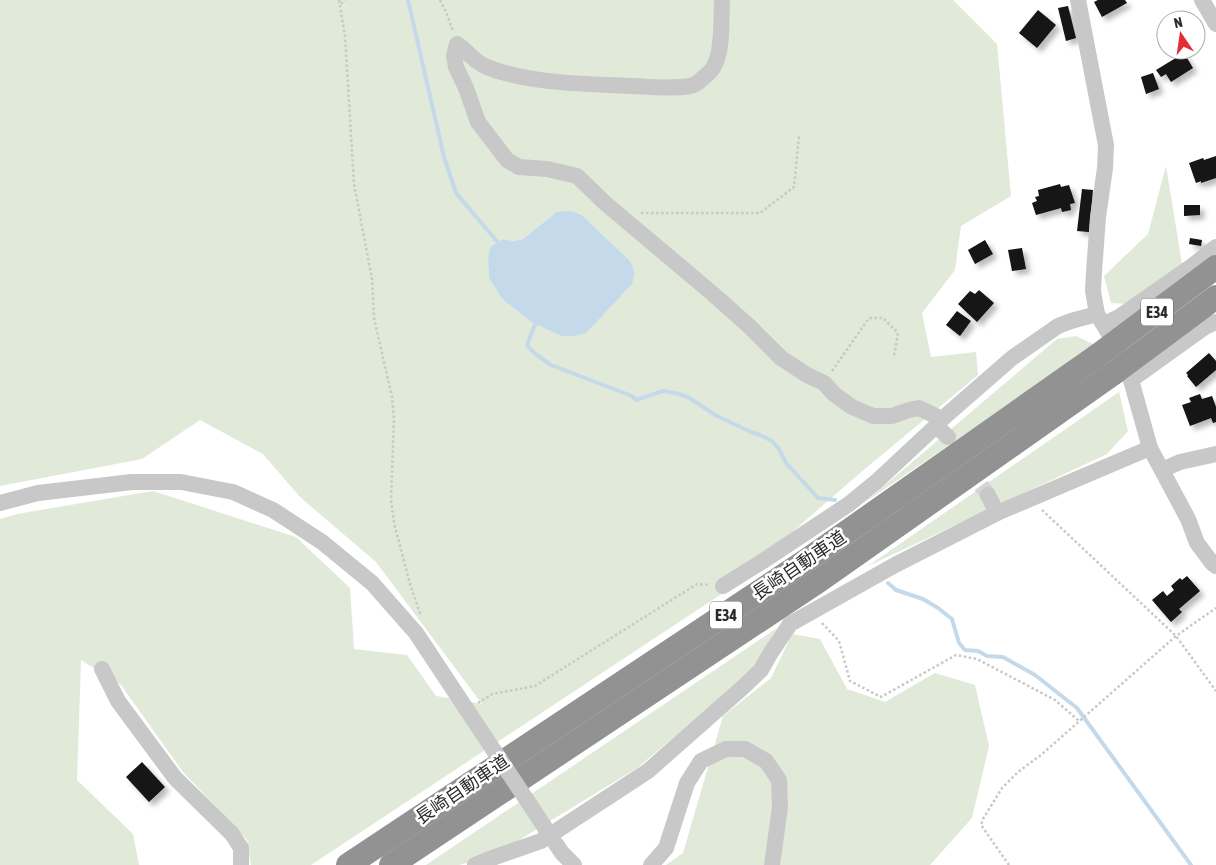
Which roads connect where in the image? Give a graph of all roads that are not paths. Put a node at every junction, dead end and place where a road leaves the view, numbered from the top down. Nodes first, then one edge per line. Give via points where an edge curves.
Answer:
1 (722, 0) edge
2 (1078, 0) edge
3 (1202, 0) edge
4 (1216, 24) edge
5 (1216, 247) edge
6 (1192, 266) junction
7 (1216, 267) edge
8 (1216, 297) edge
9 (1216, 307) edge
10 (1101, 319) junction
11 (1216, 322) edge
12 (1122, 377) junction
13 (942, 427) junction
14 (1150, 448) junction
15 (1216, 454) edge
16 (1162, 470) junction
17 (988, 495) tunnel mouth
18 (0, 503) edge
19 (997, 513) junction
20 (1216, 566) edge
21 (723, 586) road end
22 (102, 669) dead end
23 (547, 831) junction
24 (242, 865) edge
25 (348, 865) edge
26 (391, 865) edge
27 (475, 865) edge
28 (574, 865) edge
29 (650, 865) edge
30 (772, 865) edge

1 - 13 street via 716,64 692,86 598,85 517,76 486,67 457,44 456,67 478,122 507,160 519,167 577,176 781,358 824,383 852,407 874,416 892,416 919,408
2 - 10 street via 1106,145 1093,291
3 - 4 street
5 - 6 street
6 - 9 street
6 - 10 street via 1120,317
7 - 25 highway, 長崎自動車道 / E34, bridge via 1097,356 807,560
8 - 12 highway, 長崎自動車道 / E34, bridge
10 - 12 street
10 - 13 street via 1071,321 1058,326 1012,358
11 - 12 street
12 - 14 street
12 - 26 highway, 長崎自動車道 / E34
13 - 21 street via 849,504
14 - 16 street
14 - 19 street
15 - 16 street via 1180,462
16 - 20 street via 1197,543
17 - 19 street
18 - 23 street, bridge via 38,493 132,482 181,482 233,492 273,510 322,542 372,583 416,633
19 - 23 street via 790,624 761,670 648,770
22 - 24 street via 118,701 175,778 232,834 242,848
23 - 27 street via 542,841
23 - 28 street
29 - 30 street via 666,848 688,782 701,761 726,749 745,749 766,761 778,780 780,807

